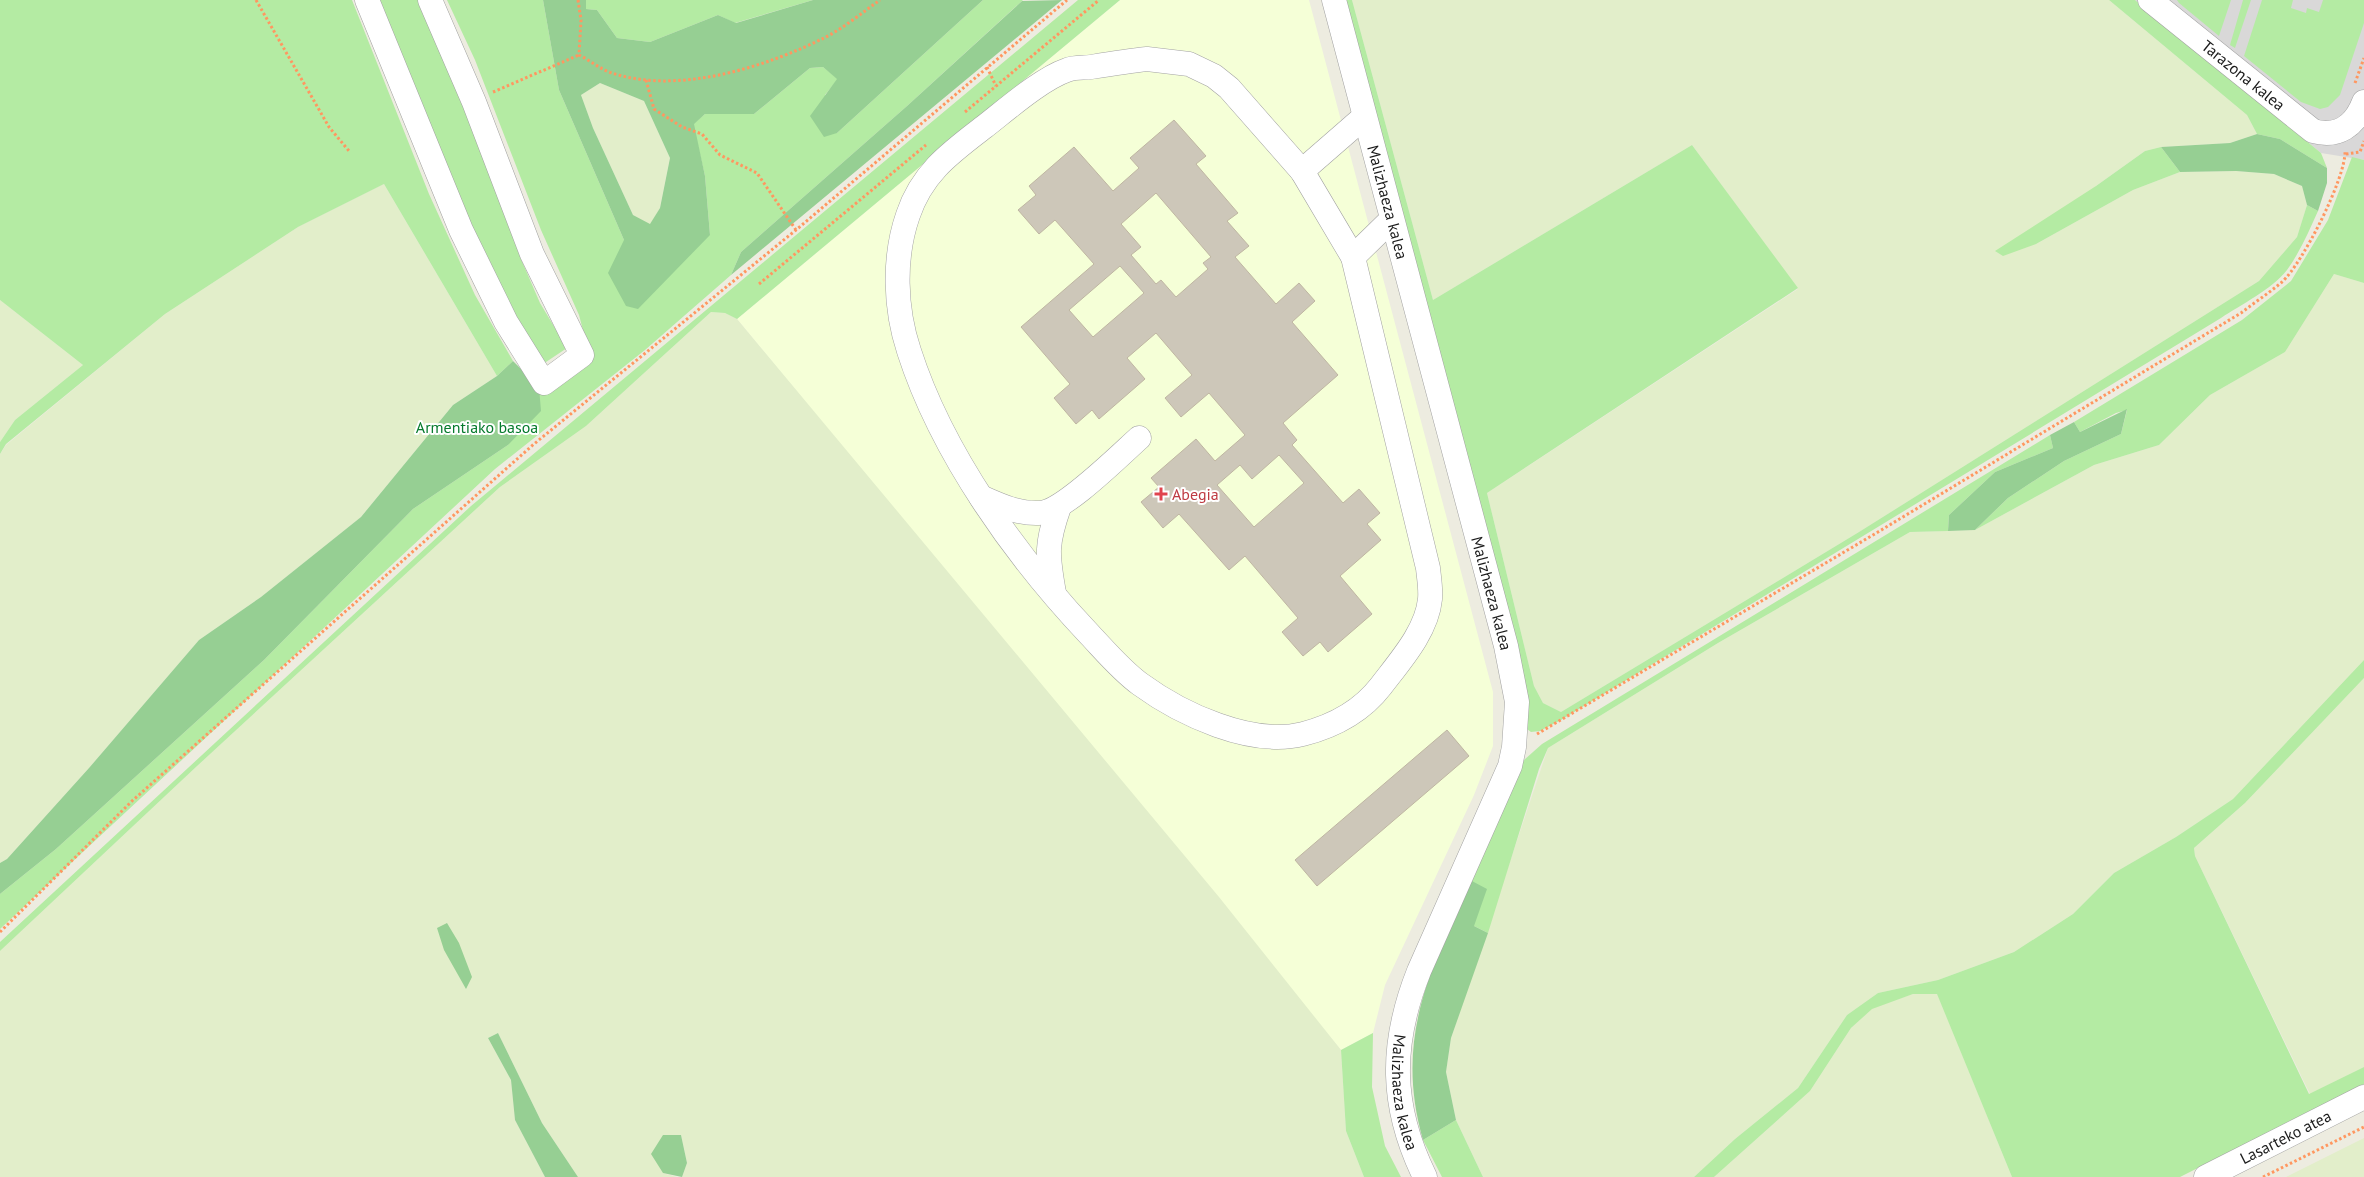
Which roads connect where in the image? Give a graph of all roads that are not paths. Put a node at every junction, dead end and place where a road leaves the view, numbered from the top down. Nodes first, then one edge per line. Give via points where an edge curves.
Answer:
1 (367, 0) edge
2 (430, 0) edge
3 (1334, 0) edge
4 (2150, 0) edge
5 (2358, 97) edge
6 (1364, 117) junction
7 (1302, 171) junction
8 (1391, 220) junction
9 (1353, 257) junction
10 (1139, 438) dead end
11 (981, 497) junction
12 (1059, 507) junction
13 (1055, 598) junction
14 (2364, 1097) edge
15 (1425, 1177) edge
16 (2206, 1177) edge

1 - 2 street via 461,230 506,322 544,383 582,355 532,254 474,102
3 - 6 street, Malizhaeza kalea
4 - 5 street, Tarazona kalea via 2313,131 2326,135 2342,131 2354,121
6 - 7 street
6 - 8 street, Malizhaeza kalea
7 - 9 street
7 - 11 street via 1214,76 1189,64 1148,59 1067,70 1027,93 940,160 920,186 908,215 900,248 900,314 908,350 932,409
8 - 9 street
8 - 15 street, Malizhaeza kalea via 1514,677 1517,702 1514,747 1504,781 1419,971 1401,1025 1398,1056 1400,1106 1407,1135
9 - 13 street via 1428,568 1430,600 1422,627 1375,694 1350,716 1322,729 1289,738 1250,736 1199,718 1139,684
10 - 12 street
11 - 12 street via 1014,510 1041,513
11 - 13 street
12 - 13 street via 1049,534 1048,559
14 - 16 street, Lasarteko atea

